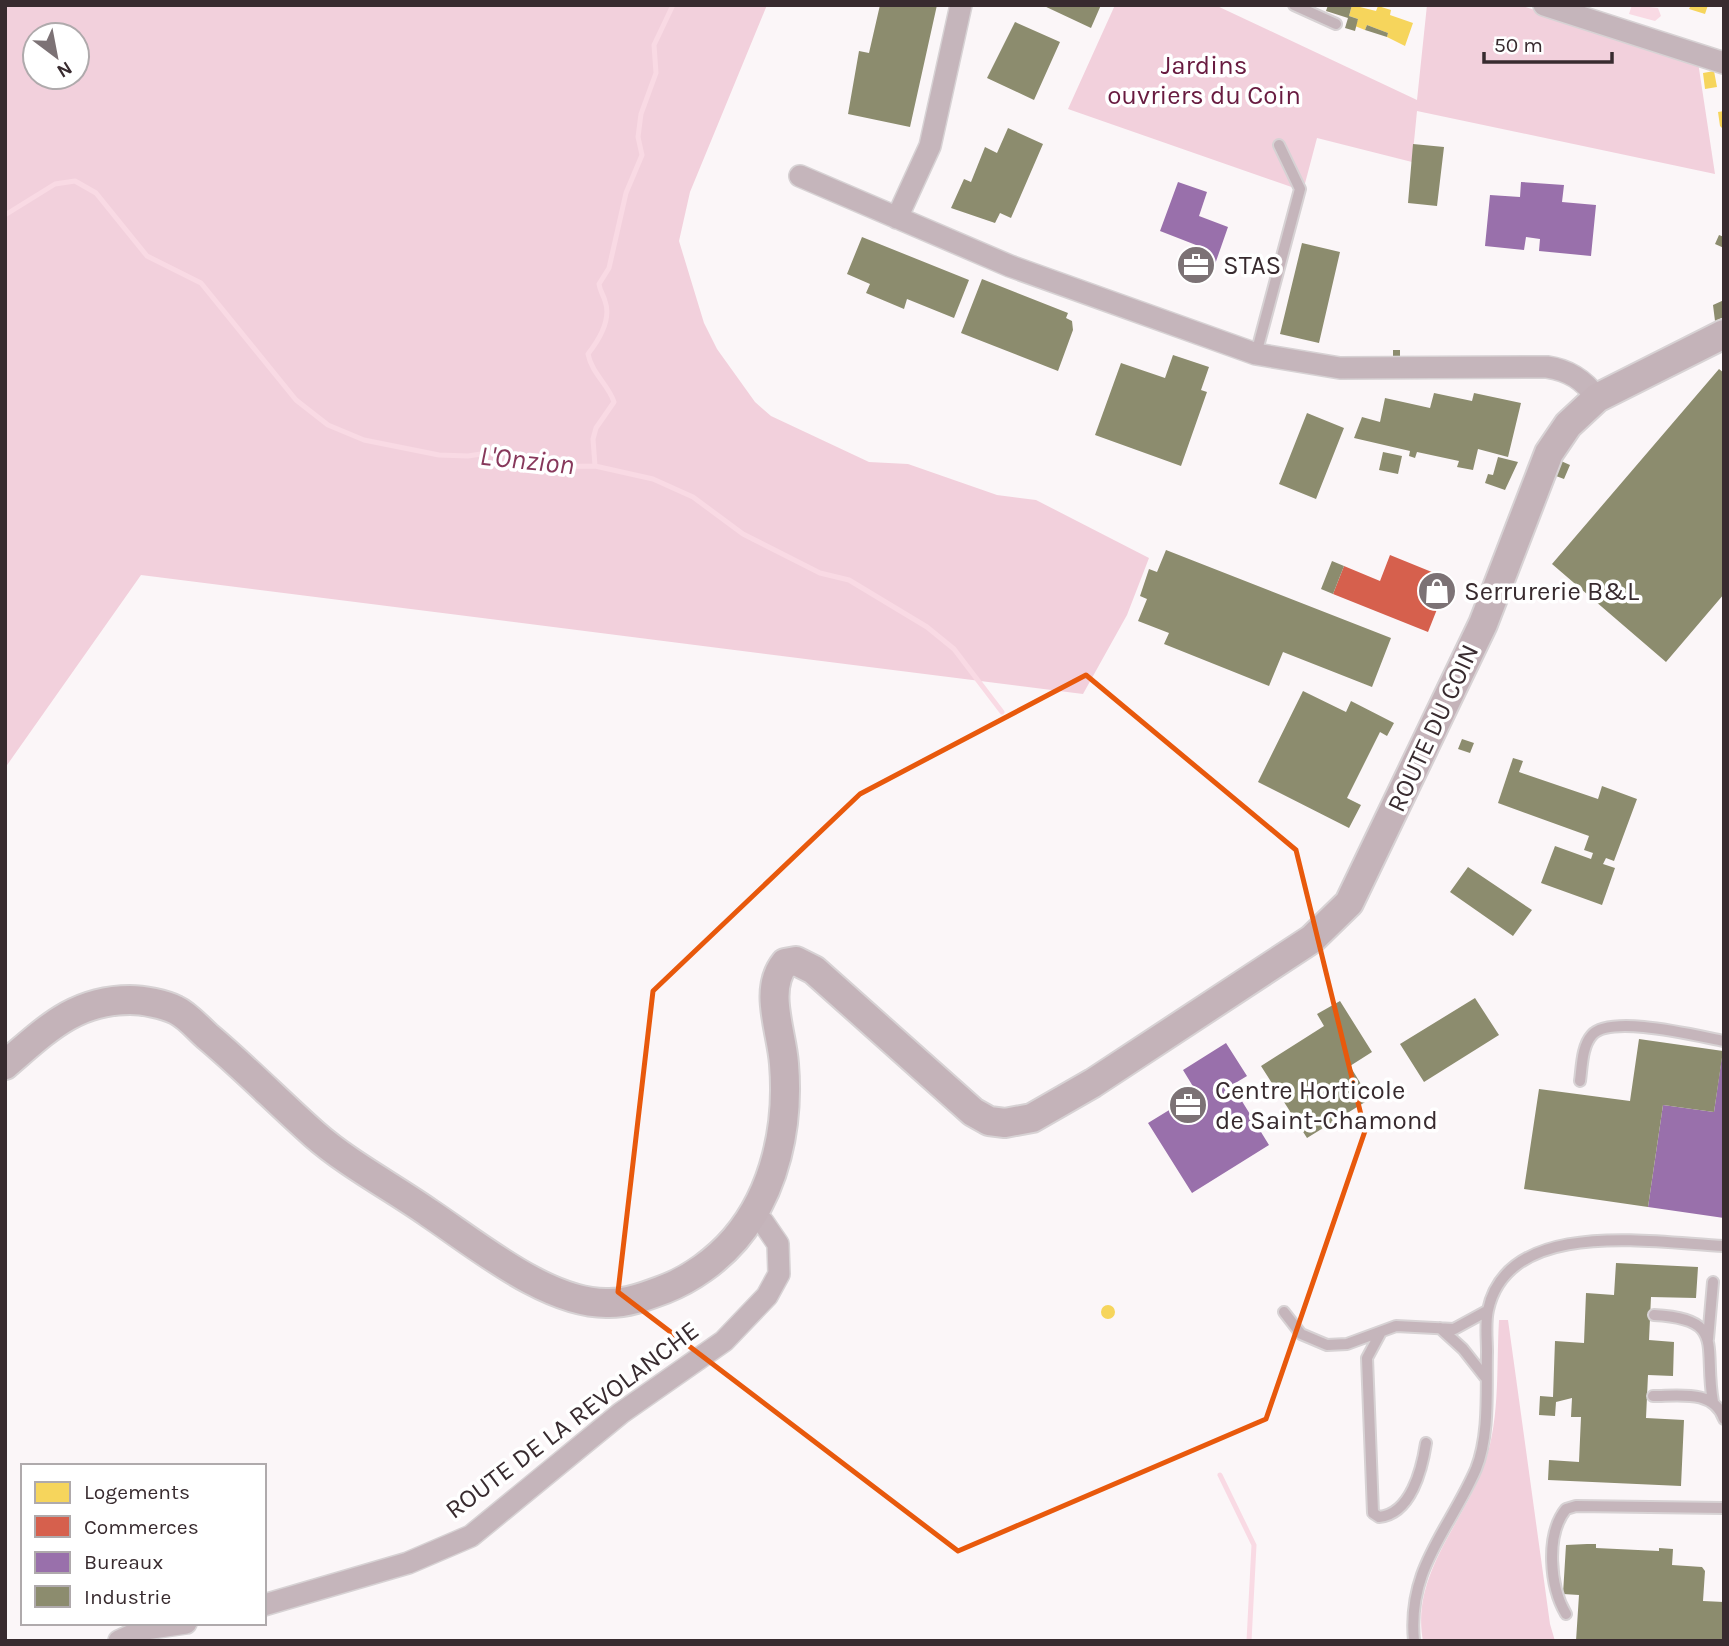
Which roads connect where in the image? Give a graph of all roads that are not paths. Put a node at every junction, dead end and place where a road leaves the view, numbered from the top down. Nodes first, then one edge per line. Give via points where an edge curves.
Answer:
1 (961, 5) edge
2 (1294, 5) edge
3 (1544, 5) edge
4 (1336, 24) dead end
5 (1724, 63) edge
6 (1279, 145) dead end
7 (800, 176) dead end
8 (897, 218) junction
9 (1724, 334) edge
10 (1256, 354) junction
11 (1597, 398) junction
12 (1724, 1041) edge
13 (5, 1065) edge
14 (1580, 1081) dead end
15 (753, 1214) junction
16 (1724, 1246) edge
17 (1713, 1282) dead end
18 (1487, 1311) junction
19 (1284, 1312) dead end
20 (1654, 1315) dead end
21 (1440, 1328) junction
22 (1381, 1332) junction
23 (1708, 1339) junction
24 (1486, 1379) junction
25 (1653, 1395) dead end
26 (1713, 1402) junction
27 (1724, 1419) edge
28 (1426, 1443) dead end
29 (1724, 1508) edge
30 (266, 1604) edge
31 (1566, 1614) dead end
32 (172, 1625) edge
33 (119, 1641) edge
34 (1414, 1641) edge

1 - 8 street via 930,146
2 - 4 lane
3 - 5 street
6 - 10 lane via 1300,189
7 - 8 street
8 - 10 street via 1010,266
9 - 11 main road, ROUTE DU COIN
10 - 11 street via 1340,368 1563,369
11 - 15 main road, ROUTE DU COIN via 1568,425 1549,453 1483,624 1349,902 1312,939 1088,1086 1018,1122 989,1121 973,1112 814,970 796,961 785,962 778,971 774,995 784,1062 783,1116 768,1184
12 - 14 lane via 1606,1026 1593,1033 1586,1045
13 - 15 main road via 52,1025 86,1005 132,1000 177,1010 317,1137 505,1264 578,1299 636,1300 671,1286 710,1262 735,1240
15 - 30 street, ROUTE DE LA REVOLANCHE via 778,1244 779,1273 766,1296 724,1341 621,1413 471,1535 408,1563
16 - 18 lane via 1597,1241 1542,1249 1505,1276
17 - 23 lane
18 - 21 lane via 1466,1325
18 - 24 lane
19 - 22 lane via 1301,1334 1327,1345 1347,1345
20 - 23 lane via 1687,1318 1701,1326
21 - 22 lane via 1412,1325
21 - 24 lane
22 - 28 lane via 1367,1358 1373,1513 1379,1517 1391,1513 1416,1485
23 - 26 lane
24 - 34 lane via 1484,1429 1476,1467 1419,1577 1413,1600
25 - 26 lane
26 - 27 lane
29 - 31 lane via 1566,1509 1555,1530 1553,1582
32 - 33 street via 145,1629

